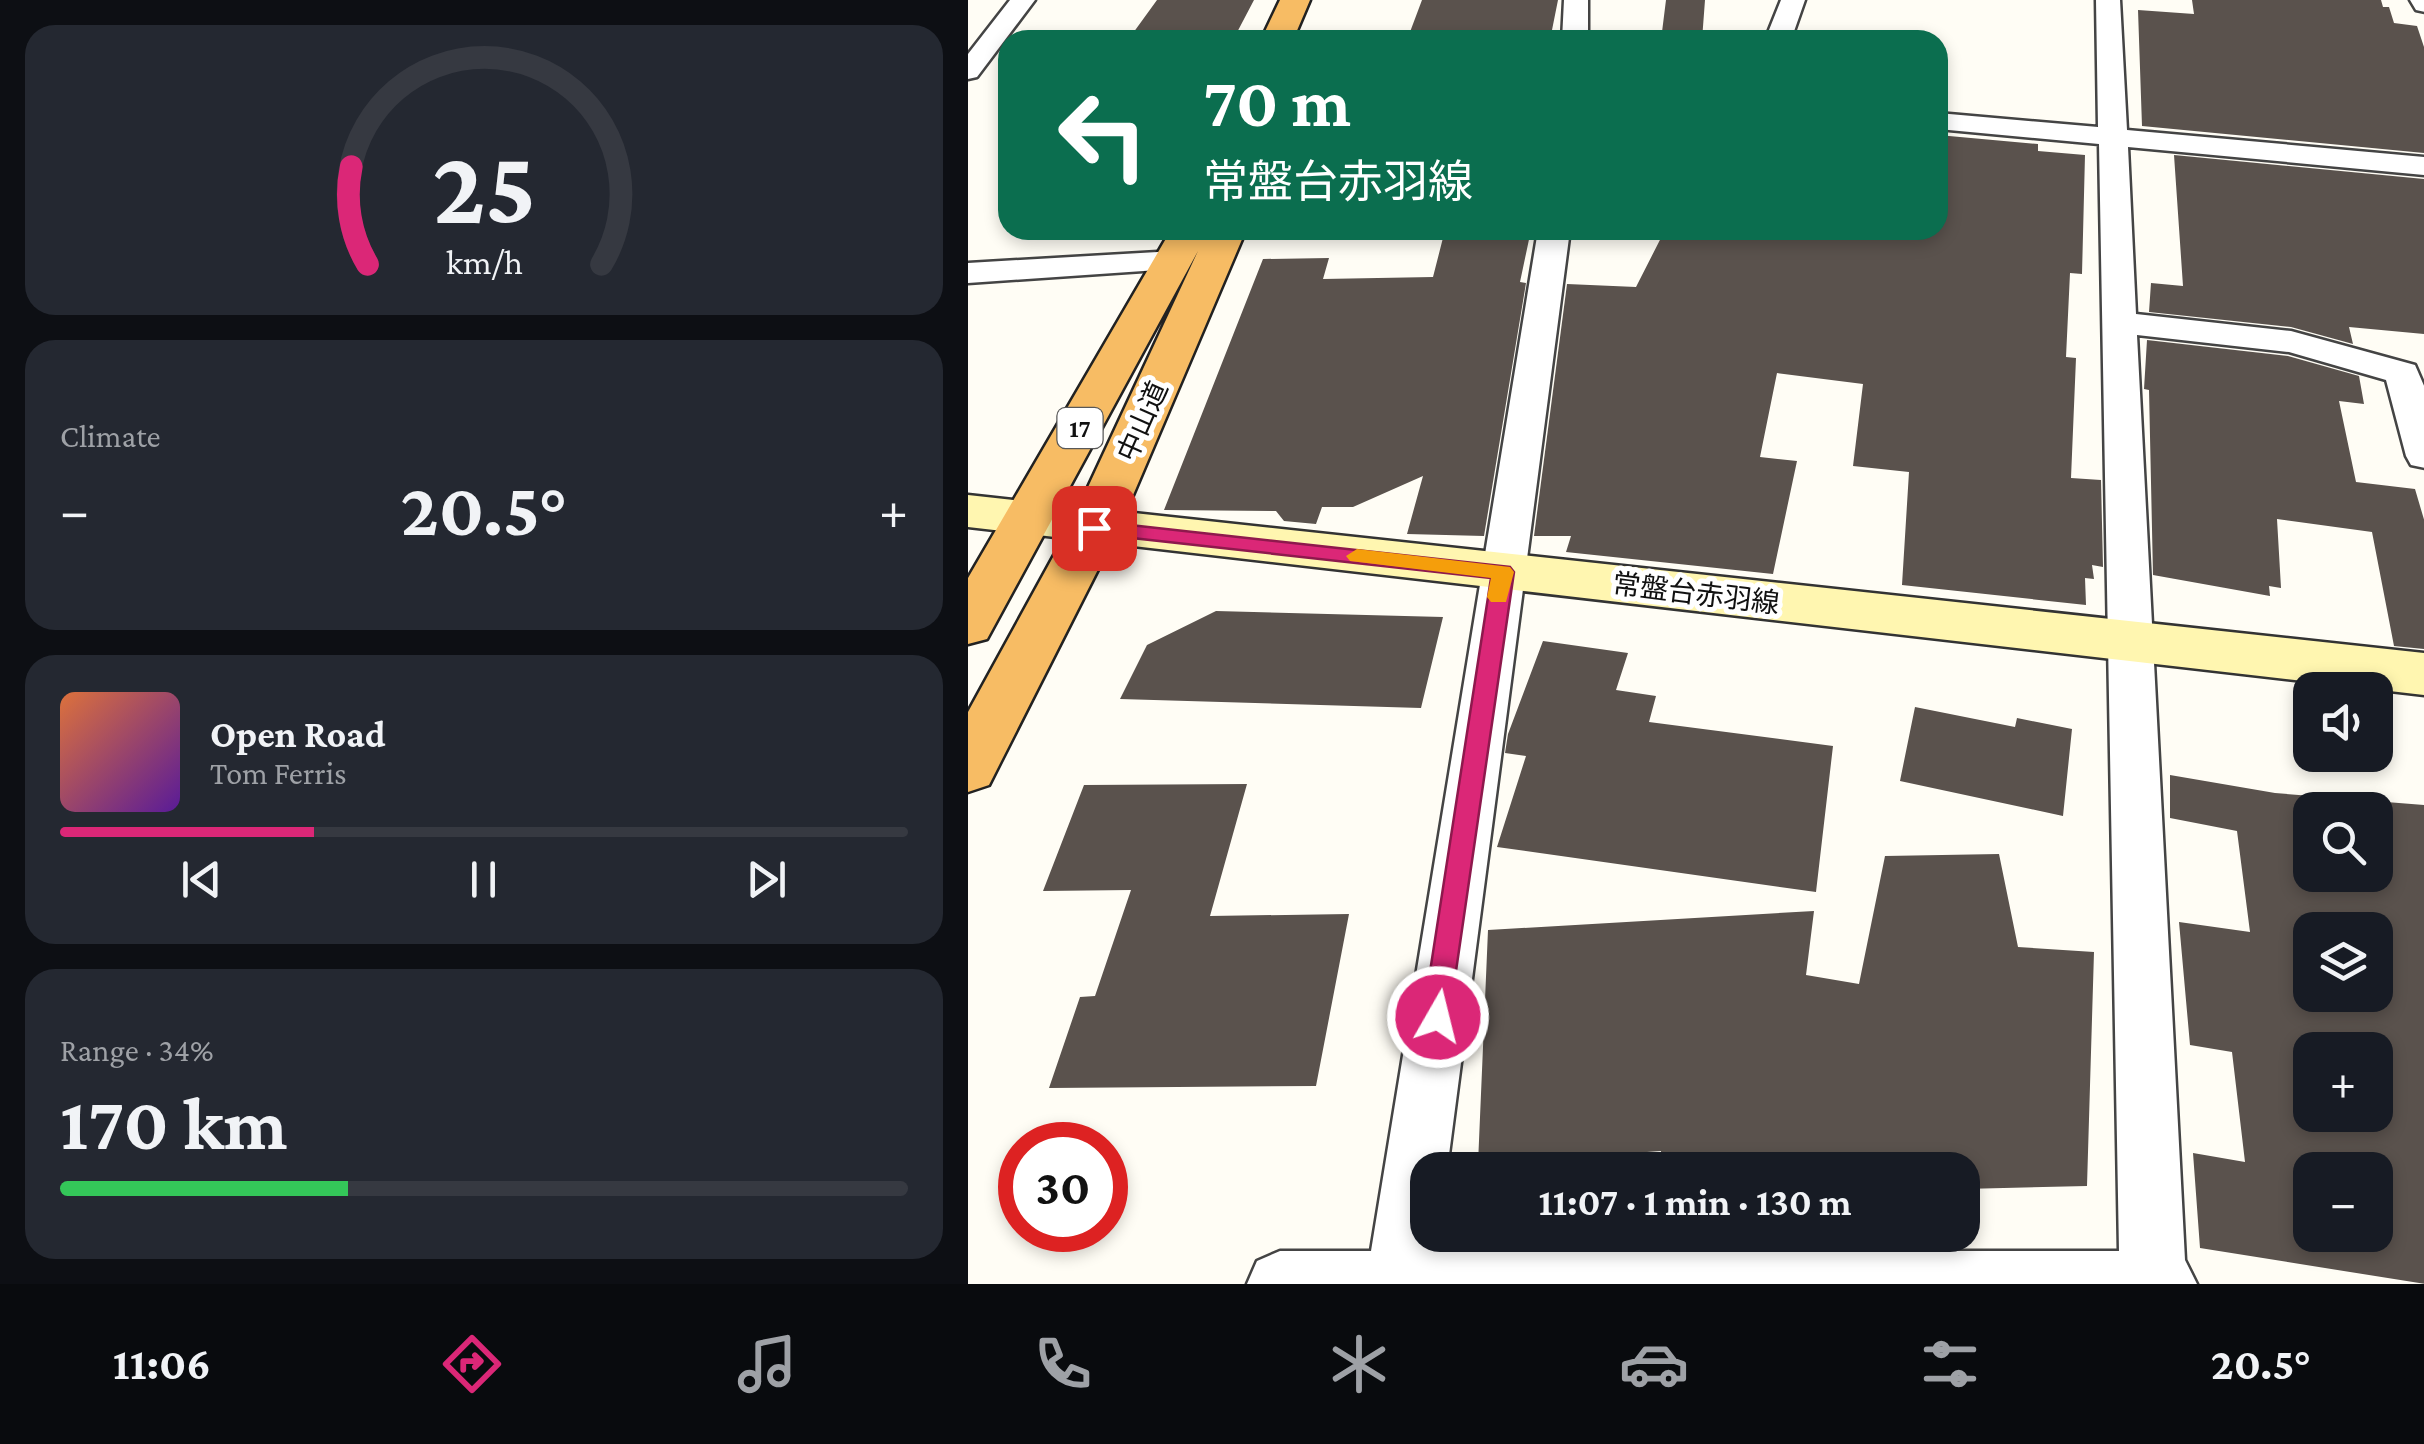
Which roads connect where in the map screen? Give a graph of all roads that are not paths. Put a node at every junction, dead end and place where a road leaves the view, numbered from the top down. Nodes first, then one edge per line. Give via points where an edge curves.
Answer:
1 (1024, 0) edge
2 (1296, 0) edge
3 (1576, 0) edge
4 (1794, 0) edge
5 (2108, 0) edge
6 (1000, 30) edge
7 (1282, 30) edge
8 (1576, 30) edge
9 (1782, 30) edge
10 (998, 33) edge
11 (998, 65) edge
12 (971, 67) edge
13 (1948, 122) edge
14 (2115, 138) junction
15 (2424, 166) edge
16 (1223, 240) edge
17 (1553, 240) edge
18 (1183, 246) edge
19 (968, 273) edge
20 (2120, 324) junction
21 (2424, 456) edge
22 (968, 512) edge
23 (1026, 521) junction
24 (1094, 528) junction
25 (1503, 572) junction
26 (968, 625) edge
27 (2130, 642) junction
28 (2424, 674) edge
29 (968, 768) edge
30 (2157, 1283) edge
31 (1280, 1284) edge
32 (1399, 1284) edge

1 - 6 street
2 - 7 highway
3 - 8 street
4 - 9 street
5 - 14 street
10 - 12 street
11 - 12 street
13 - 14 street
14 - 15 street
14 - 20 street
16 - 24 highway, 中山道 / 17
17 - 25 street
18 - 19 street
18 - 23 highway, 中山道 / 17
20 - 21 street via 2291,342 2402,373
20 - 27 street
22 - 23 main road, 常盤台赤羽線
23 - 24 main road, 常盤台赤羽線
23 - 26 highway, 中山道 / 17
24 - 25 main road, 常盤台赤羽線
24 - 29 highway, 中山道 / 17
25 - 27 main road, 常盤台赤羽線
25 - 32 street
27 - 28 main road, 常盤台赤羽線
27 - 30 street
30 - 32 street
31 - 32 street

